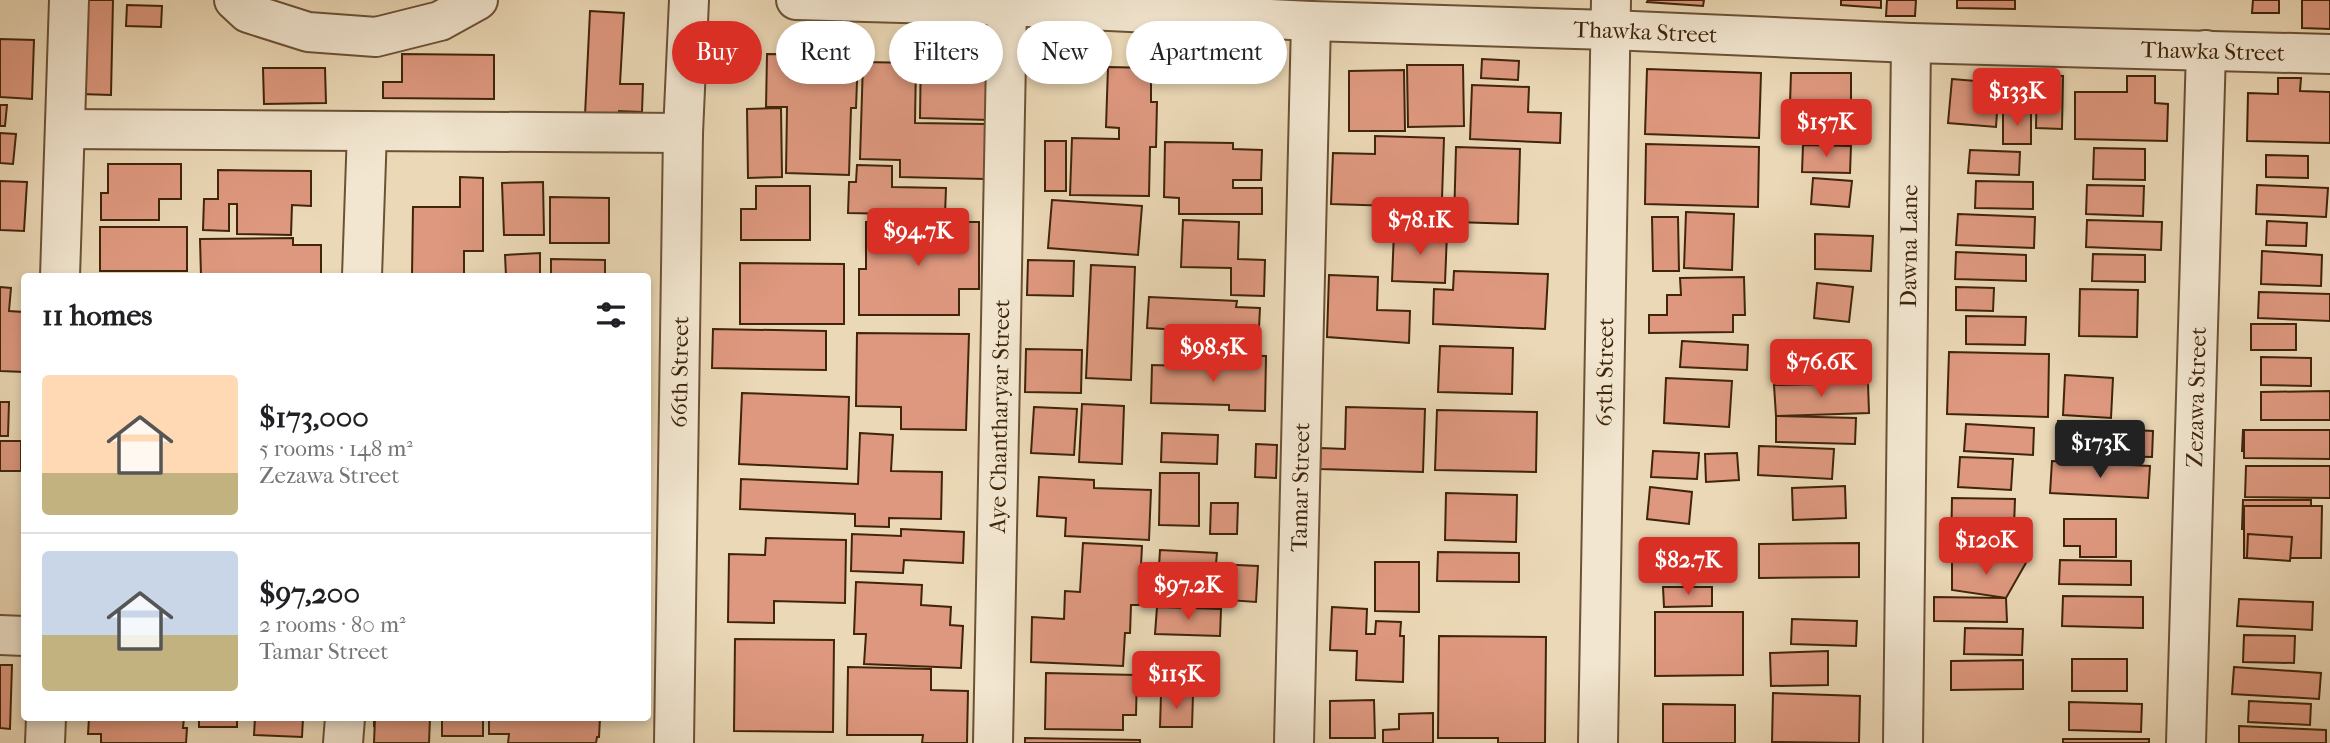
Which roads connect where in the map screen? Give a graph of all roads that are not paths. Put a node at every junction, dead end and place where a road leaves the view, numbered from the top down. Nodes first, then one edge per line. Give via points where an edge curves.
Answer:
1 (69, 0) edge
2 (234, 0) edge
3 (478, 0) edge
4 (689, 0) edge
5 (796, 0) edge
6 (1007, 6) junction
7 (1611, 15) edge
8 (1311, 21) junction
9 (1911, 43) junction
10 (2206, 50) junction
11 (2330, 54) edge
12 (65, 129) junction
13 (367, 131) junction
14 (683, 133) junction
15 (60, 273) edge
16 (362, 273) edge
17 (0, 635) edge
18 (21, 636) edge
19 (661, 655) edge
20 (46, 721) edge
21 (345, 721) edge
22 (45, 743) edge
23 (343, 743) edge
24 (674, 743) edge
25 (993, 743) edge
26 (1294, 743) edge
27 (1598, 743) edge
28 (1903, 743) edge
29 (2186, 743) edge

1 - 12 street
2 - 3 street via 248,13 308,32 376,37 440,21
4 - 14 street, 66th Street
5 - 6 street, Thawka Street
6 - 8 street, Thawka Street
6 - 25 street, Aye Chantharyar Street
7 - 8 street, Thawka Street
7 - 9 street, Thawka Street
7 - 27 street, 65th Street
8 - 26 street, Tamar Street
9 - 10 street, Thawka Street
9 - 28 street, Dawna Lane
10 - 11 street, Thawka Street
10 - 29 street, Zezawa Street
12 - 13 street
12 - 15 street
13 - 14 street
13 - 16 street
14 - 19 street, 66th Street
17 - 18 street
19 - 24 street, 66th Street
20 - 22 street
21 - 23 street

